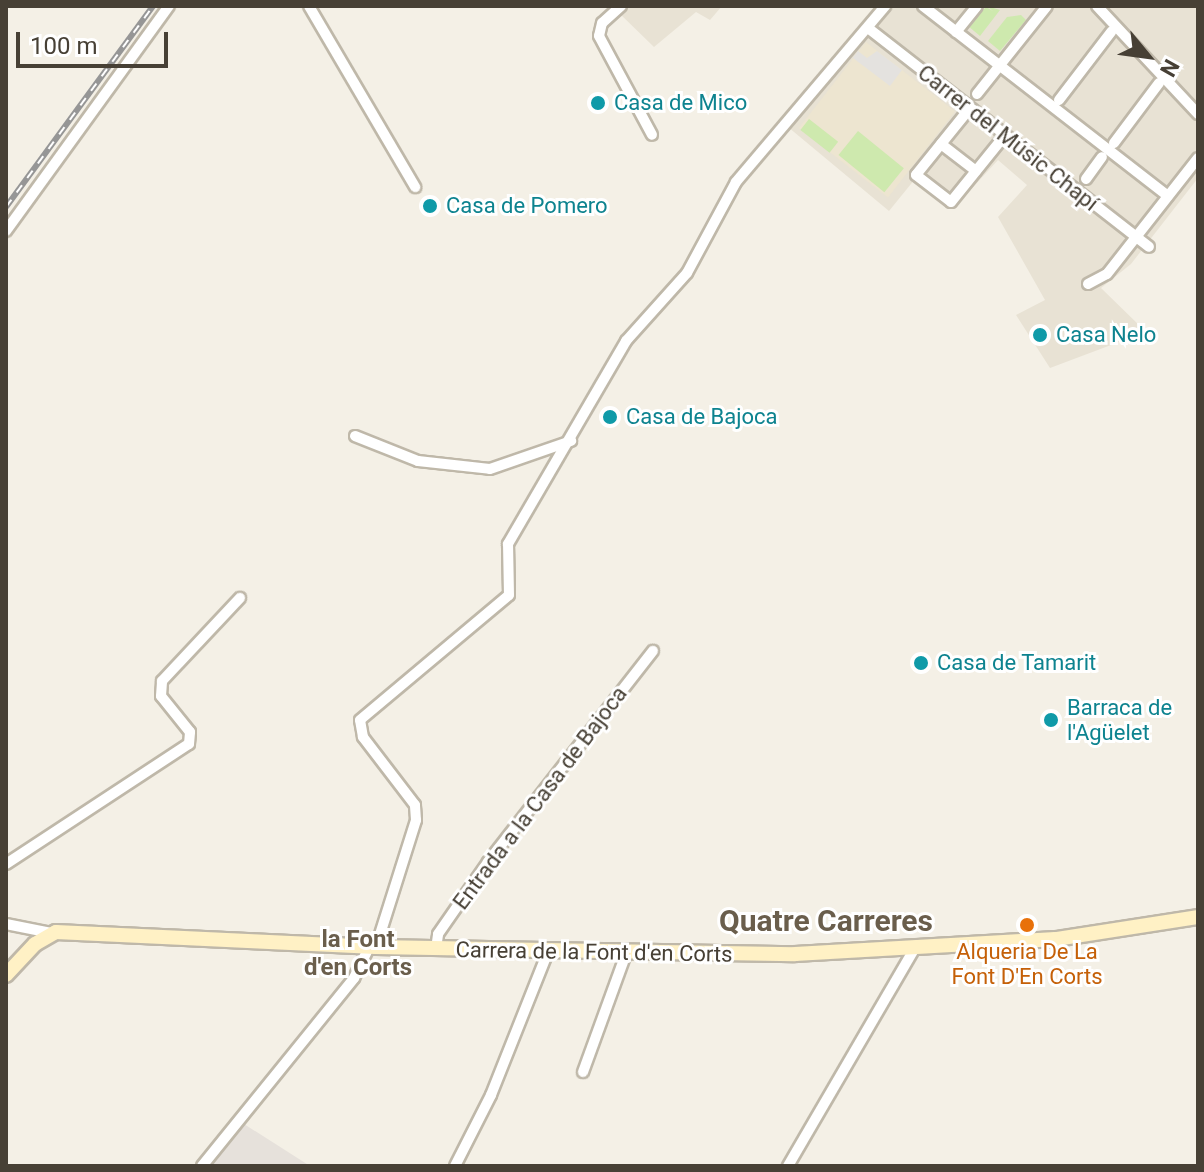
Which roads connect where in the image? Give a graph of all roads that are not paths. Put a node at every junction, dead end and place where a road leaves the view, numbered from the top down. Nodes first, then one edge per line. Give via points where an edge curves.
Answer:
1 (169, 6) edge
2 (309, 6) edge
3 (621, 6) edge
4 (885, 6) edge
5 (923, 6) edge
6 (977, 6) edge
7 (1047, 6) edge
8 (1097, 6) edge
9 (868, 28) junction
10 (956, 32) junction
11 (1111, 32) dead end
12 (1000, 66) junction
13 (1159, 83) dead end
14 (977, 94) dead end
15 (1059, 100) dead end
16 (970, 108) junction
17 (1198, 114) edge
18 (652, 135) dead end
19 (1005, 135) junction
20 (1114, 143) dead end
21 (941, 144) junction
22 (1102, 157) dead end
23 (1198, 158) edge
24 (976, 171) junction
25 (1086, 179) dead end
26 (415, 187) dead end
27 (1168, 196) junction
28 (6, 231) edge
29 (1136, 237) junction
30 (1149, 247) dead end
31 (1088, 284) dead end
32 (355, 436) dead end
33 (571, 441) junction
34 (240, 598) dead end
35 (653, 651) dead end
36 (6, 864) edge
37 (1198, 917) edge
38 (6, 924) edge
39 (51, 933) junction
40 (916, 946) junction
41 (373, 947) junction
42 (436, 949) junction
43 (548, 952) junction
44 (626, 954) junction
45 (6, 975) edge
46 (583, 1072) dead end
47 (202, 1166) edge
48 (455, 1166) edge
49 (788, 1166) edge

1 - 28 street
2 - 26 street
3 - 18 street via 602,23 599,36
4 - 9 street
5 - 10 street
6 - 10 street
7 - 12 street
8 - 17 street
9 - 16 street, Carrer del Músic Chapí
9 - 33 street via 736,182 687,273 626,341
10 - 12 street
11 - 15 street
12 - 14 street
12 - 27 street
13 - 20 street
16 - 19 street, Carrer del Músic Chapí
16 - 21 street
19 - 24 street
19 - 29 street, Carrer del Músic Chapí
21 - 24 street
21 - 24 street via 916,175 951,202
22 - 25 street
23 - 27 street
27 - 29 street
29 - 30 street, Carrer del Músic Chapí
29 - 31 street via 1107,274
32 - 33 street via 418,461 490,469
33 - 41 street via 505,549 509,595 360,720 363,737 415,805 416,820
34 - 36 street via 162,681 161,696 190,732 189,744
35 - 42 street, Entrada a la Casa de Bajoca via 488,862 438,934
37 - 40 street, Carrera de la Font d'en Corts via 1056,939
38 - 39 street
39 - 41 street, Carrera de la Font d'en Corts
39 - 45 street
40 - 44 street, Carrera de la Font d'en Corts via 795,954
40 - 49 street
41 - 42 street, Carrera de la Font d'en Corts
41 - 47 street via 354,978
42 - 43 street, Carrera de la Font d'en Corts
43 - 44 street, Carrera de la Font d'en Corts
43 - 48 street via 491,1095
44 - 46 street

